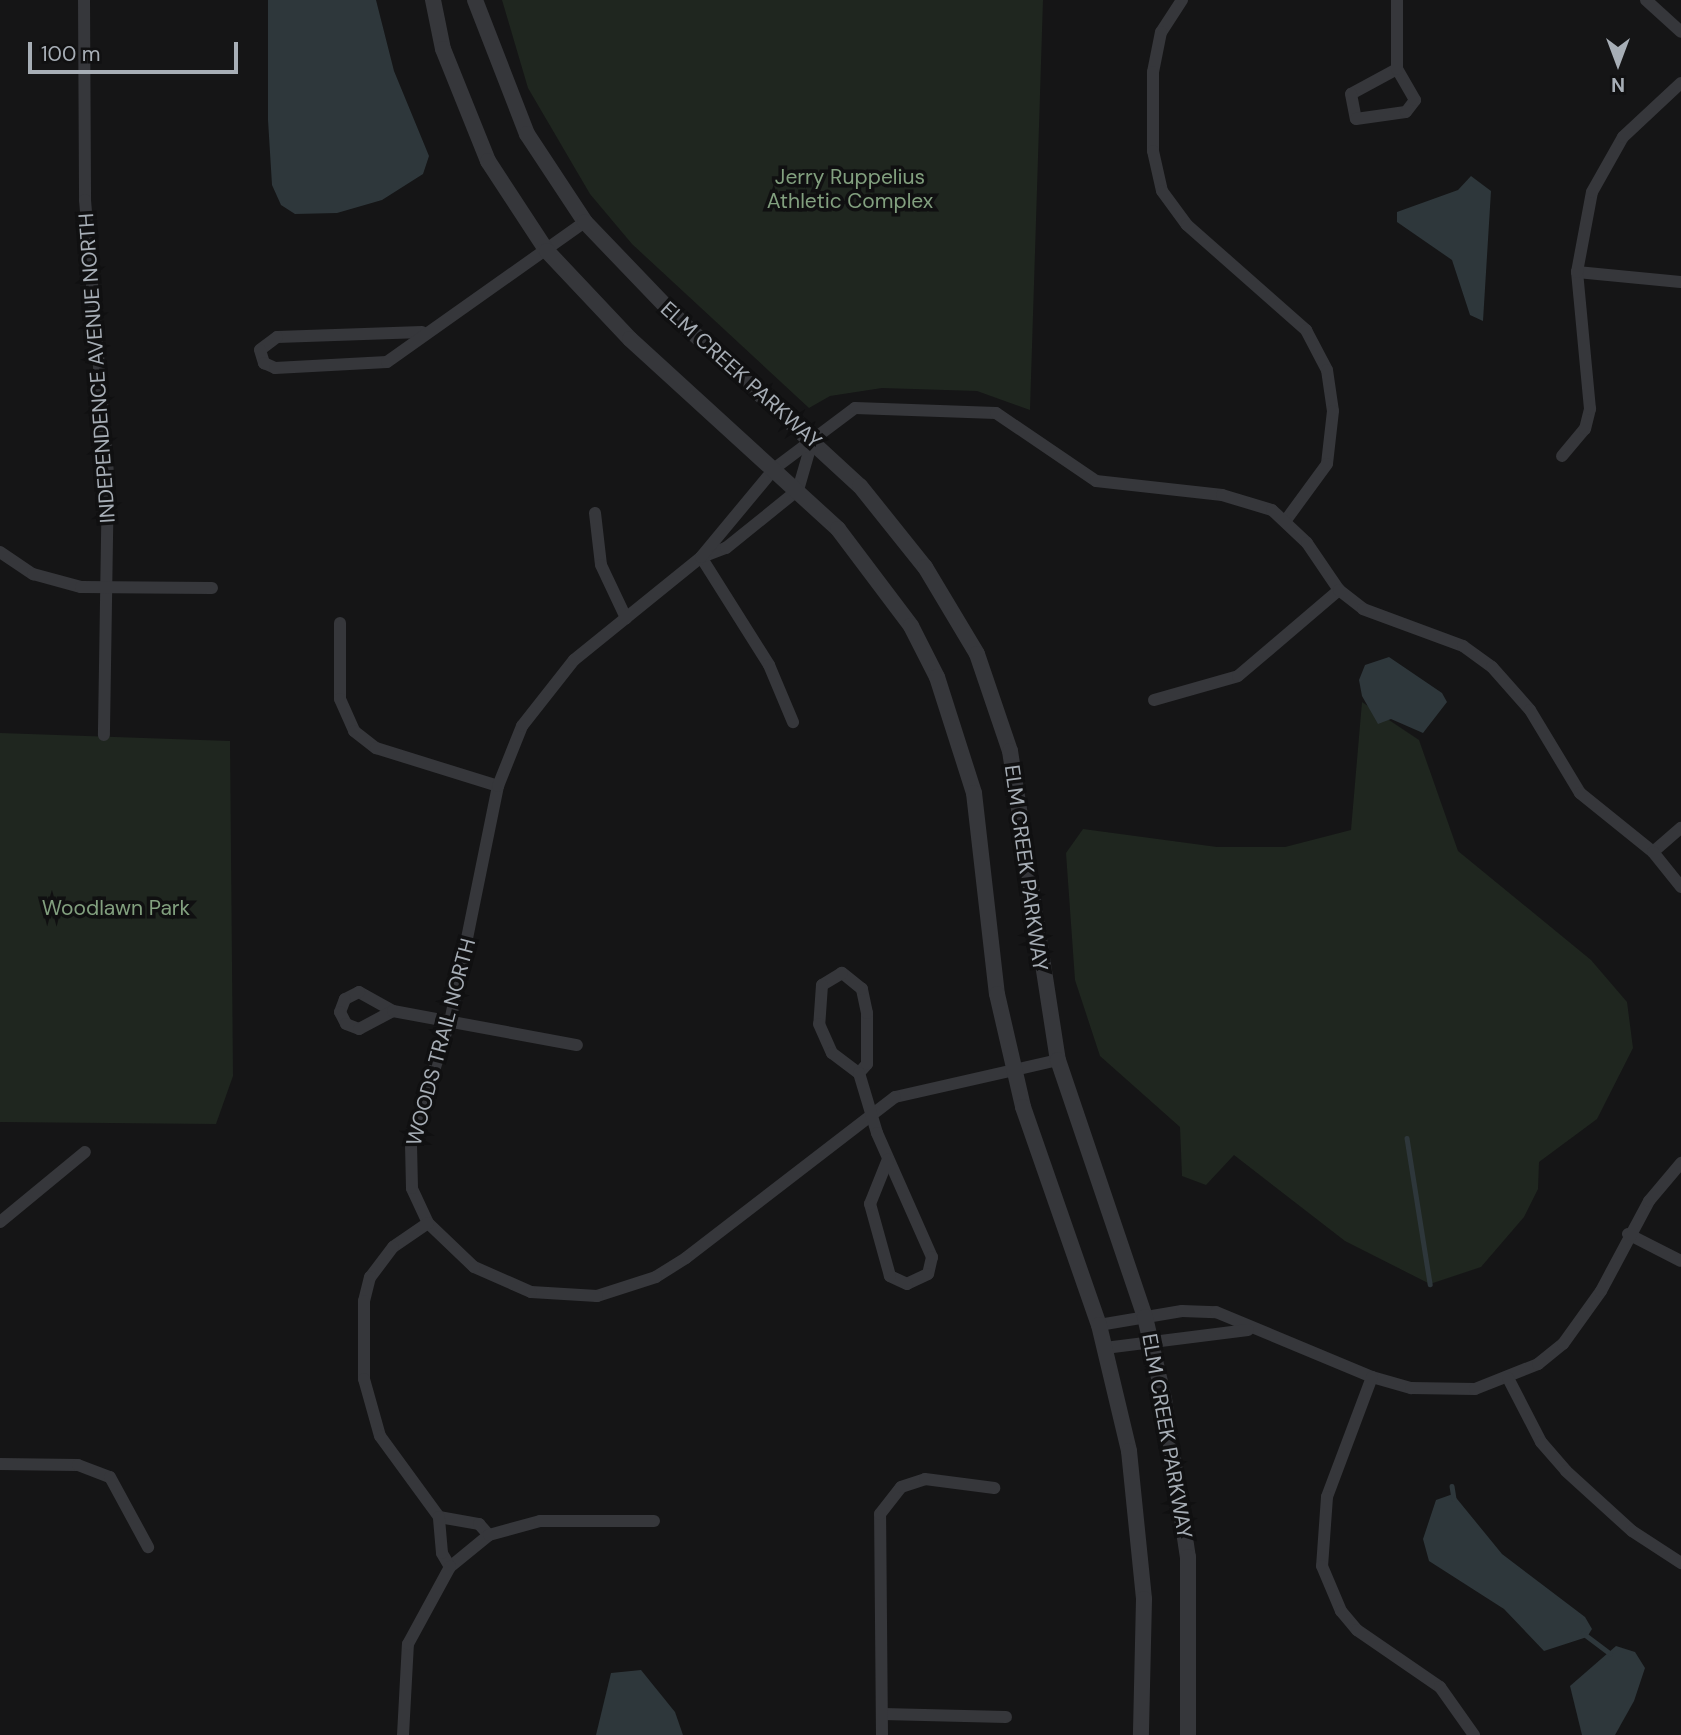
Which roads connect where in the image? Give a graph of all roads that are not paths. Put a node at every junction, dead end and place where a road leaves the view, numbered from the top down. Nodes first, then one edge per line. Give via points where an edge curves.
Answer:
1 (84, 0) edge
2 (433, 0) edge
3 (475, 0) edge
4 (1182, 0) edge
5 (1397, 0) edge
6 (1646, 0) edge
7 (1681, 32) edge
8 (1396, 69) junction
9 (1681, 83) edge
10 (585, 222) junction
11 (547, 251) junction
12 (1577, 272) junction
13 (1681, 282) edge
14 (422, 332) junction
15 (813, 438) junction
16 (1562, 456) dead end
17 (775, 468) junction
18 (798, 490) junction
19 (595, 513) dead end
20 (1286, 520) junction
21 (0, 552) edge
22 (701, 557) junction
23 (108, 588) junction
24 (212, 588) dead end
25 (1339, 590) junction
26 (626, 618) junction
27 (340, 623) dead end
28 (1154, 700) dead end
29 (793, 722) dead end
30 (104, 735) dead end
31 (498, 786) junction
32 (1681, 828) edge
33 (1653, 852) junction
34 (1681, 887) edge
35 (393, 1011) dead end
36 (452, 1017) junction
37 (577, 1045) dead end
38 (1058, 1060) junction
39 (1014, 1068) junction
40 (859, 1073) junction
41 (871, 1111) junction
42 (85, 1152) dead end
43 (888, 1159) junction
44 (1681, 1163) edge
45 (0, 1222) edge
46 (428, 1223) junction
47 (1628, 1234) junction
48 (1681, 1261) edge
49 (1145, 1317) junction
50 (1099, 1325) junction
51 (1248, 1330) junction
52 (1150, 1339) junction
53 (1105, 1348) junction
54 (1372, 1377) junction
55 (1508, 1378) junction
56 (0, 1464) edge
57 (994, 1488) dead end
58 (439, 1517) junction
59 (654, 1521) dead end
60 (489, 1535) junction
61 (148, 1547) dead end
62 (1681, 1563) edge
63 (450, 1567) junction
64 (883, 1714) junction
65 (1006, 1717) dead end
66 (403, 1735) edge
67 (882, 1735) edge
68 (1141, 1735) edge
69 (1188, 1735) edge
70 (1474, 1735) edge

1 - 23 street, INDEPENDENCE AVENUE NORTH via 83,159 107,475
2 - 11 street, ELM CREEK PARKWAY via 443,49 488,161
3 - 10 street, ELM CREEK PARKWAY via 527,134
4 - 20 street via 1161,32 1153,72 1153,151 1162,191 1187,225 1306,330 1327,370 1333,411 1327,464
5 - 8 street
6 - 7 street
8 - 8 street via 1415,92 1412,107 1365,122 1356,119 1351,94
9 - 12 street via 1645,111 1606,163 1584,218
10 - 11 street
10 - 15 street, ELM CREEK PARKWAY via 667,309
11 - 14 street
11 - 17 street, ELM CREEK PARKWAY via 613,322
12 - 13 street
12 - 16 street via 1590,409 1585,429
14 - 14 street via 277,337 260,350 264,363 275,368 360,368 411,350
15 - 17 street, WOODS TRAIL NORTH
15 - 18 street
15 - 20 street, WOODS TRAIL NORTH via 855,408 996,413 1096,481 1248,499
15 - 38 street, ELM CREEK PARKWAY via 925,567 992,693 1024,825 1041,978
17 - 18 street, ELM CREEK PARKWAY
17 - 22 street, WOODS TRAIL NORTH
18 - 22 street, WOODS TRAIL NORTH via 726,548
18 - 39 street, ELM CREEK PARKWAY via 876,573 911,626 957,730 974,793 997,994
19 - 26 street via 601,565
20 - 25 street
21 - 23 street via 46,578
22 - 26 street, WOODS TRAIL NORTH
22 - 29 street via 769,665
23 - 24 street
23 - 30 street, INDEPENDENCE AVENUE NORTH
25 - 28 street via 1238,676
25 - 33 street via 1375,616 1440,636 1486,661 1530,710 1580,793
26 - 31 street, WOODS TRAIL NORTH via 574,660 539,701
27 - 31 street via 340,699 354,730 376,748
31 - 36 street, WOODS TRAIL NORTH
32 - 33 street
33 - 34 street
35 - 36 street
36 - 37 street
36 - 46 street, WOODS TRAIL NORTH via 411,1143 412,1188
38 - 39 street, WOODS TRAIL NORTH
38 - 49 street, ELM CREEK PARKWAY
39 - 41 street, WOODS TRAIL NORTH via 895,1097
39 - 50 street, ELM CREEK PARKWAY
40 - 40 street via 832,1053 819,1024 822,985 842,973 862,989 867,1013 867,1064
40 - 41 street
41 - 43 street
41 - 46 street, WOODS TRAIL NORTH via 686,1258 626,1289 562,1297 531,1292 474,1267
42 - 45 street
43 - 43 street via 870,1204 890,1276 907,1284 928,1275 932,1257 900,1173
44 - 47 street
46 - 58 street via 393,1247 370,1277 363,1301 363,1379 380,1436
47 - 48 street
47 - 55 street via 1601,1291 1563,1344
49 - 50 street
49 - 51 street via 1216,1312
49 - 52 street, ELM CREEK PARKWAY
50 - 53 street, ELM CREEK PARKWAY
51 - 52 street
51 - 54 street
52 - 53 street
52 - 69 street, ELM CREEK PARKWAY via 1188,1557
53 - 68 street, ELM CREEK PARKWAY via 1138,1521
54 - 55 street via 1446,1391
54 - 70 street via 1324,1508 1322,1566 1341,1611 1357,1630 1440,1687
55 - 62 street via 1541,1442 1566,1471 1632,1531
56 - 61 street via 78,1465 110,1478 135,1513
57 - 64 street via 925,1479 901,1487 880,1514
58 - 60 street via 479,1524
58 - 63 street via 442,1553
59 - 60 street via 540,1521
60 - 63 street
63 - 66 street via 408,1644
64 - 65 street
64 - 67 street

